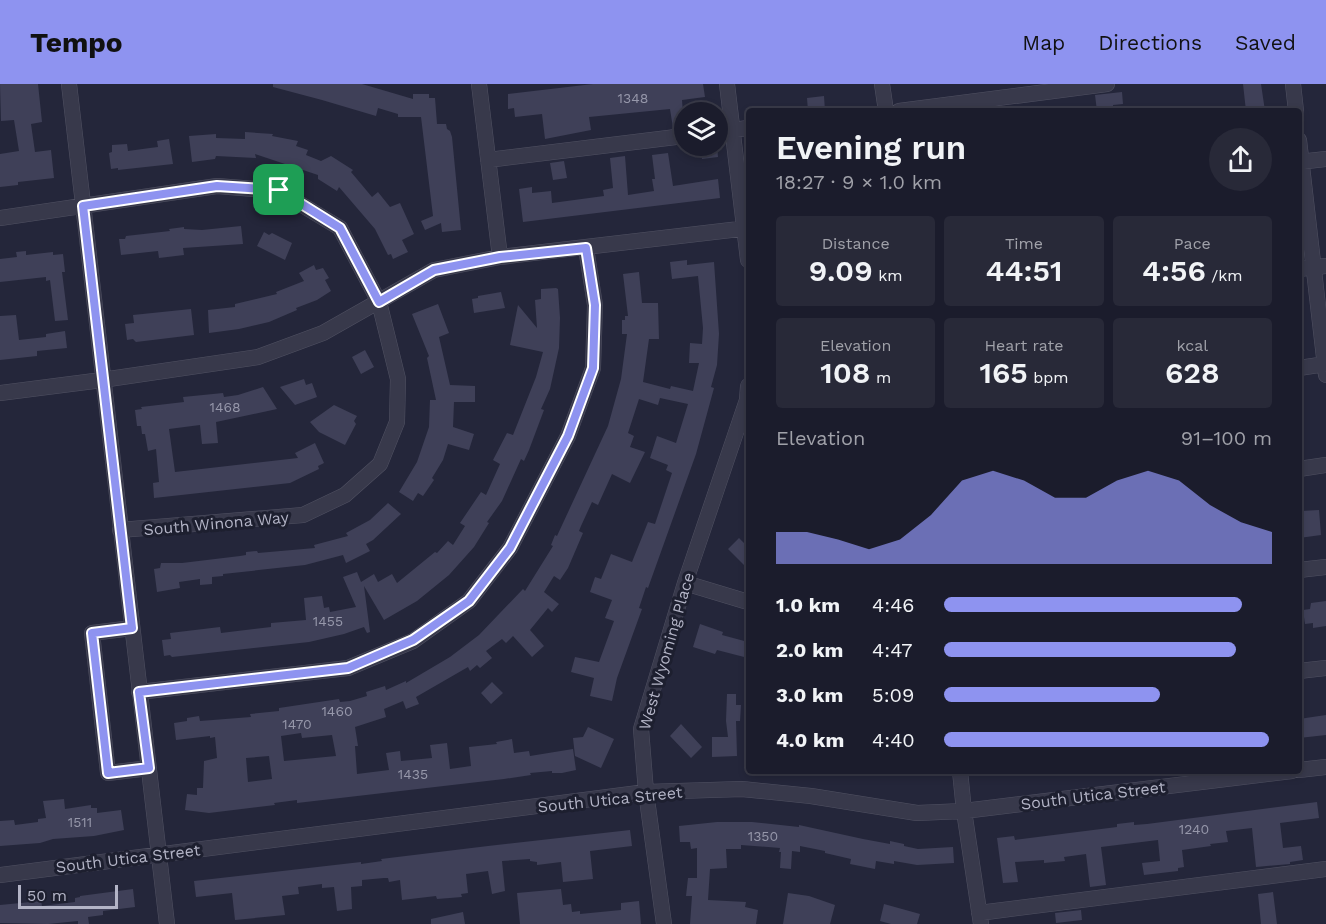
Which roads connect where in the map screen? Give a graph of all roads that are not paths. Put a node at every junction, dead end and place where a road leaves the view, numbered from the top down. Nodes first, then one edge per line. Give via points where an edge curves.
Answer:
1 (69, 84) edge
2 (478, 84) edge
3 (727, 84) edge
4 (882, 84) edge
5 (1107, 84) edge
6 (1293, 84) edge
7 (886, 108) edge
8 (922, 108) edge
9 (1296, 108) edge
10 (741, 129) edge
11 (674, 137) edge
12 (1326, 159) edge
13 (488, 160) junction
14 (1302, 162) edge
15 (1302, 178) edge
16 (83, 206) junction
17 (746, 212) edge
18 (0, 218) edge
19 (746, 228) edge
20 (586, 248) junction
21 (500, 257) junction
22 (1313, 268) edge
23 (379, 302) junction
24 (1302, 368) edge
25 (1326, 368) edge
26 (102, 380) junction
27 (0, 393) edge
28 (746, 401) edge
29 (1326, 465) edge
30 (1302, 469) edge
31 (120, 530) junction
32 (1326, 567) edge
33 (1302, 570) edge
34 (685, 583) junction
35 (746, 601) edge
36 (132, 628) junction
37 (1326, 668) edge
38 (1302, 671) edge
39 (139, 692) junction
40 (1326, 767) edge
41 (149, 768) junction
42 (1302, 770) edge
43 (960, 774) edge
44 (1267, 774) edge
45 (646, 792) junction
46 (964, 811) junction
47 (159, 853) junction
48 (1326, 869) edge
49 (0, 875) edge
50 (980, 918) edge
51 (168, 924) edge
52 (664, 924) edge

1 - 16 street
2 - 13 street
3 - 10 street
4 - 7 street
5 - 8 street
6 - 9 street
10 - 17 street
11 - 13 street
12 - 14 street
13 - 21 street
15 - 22 street
16 - 18 street, South Winona Way
16 - 23 street, South Winona Way via 217,186 279,190 340,228
16 - 26 street
19 - 20 street
20 - 21 street
20 - 39 street via 595,305 593,368 568,436 510,548 469,601 413,640 348,668
21 - 23 street via 434,270
22 - 25 street
23 - 26 street via 323,333 258,357
23 - 31 street, South Winona Way via 398,379 397,422 380,464 345,495 303,515
24 - 25 street
26 - 27 street
26 - 31 street
28 - 34 street, West Wyoming Place
29 - 30 street
31 - 36 street
32 - 33 street
34 - 35 street
34 - 45 street, West Wyoming Place via 641,729
36 - 39 street
36 - 41 street via 92,633 108,773
37 - 38 street
39 - 41 street
40 - 42 street
41 - 47 street
43 - 46 street
44 - 46 street, South Utica Street
45 - 46 street, South Utica Street via 742,789 917,813
45 - 47 street, South Utica Street
45 - 52 street, West Wyoming Place
46 - 50 street
47 - 49 street, South Utica Street
47 - 51 street
48 - 50 street

